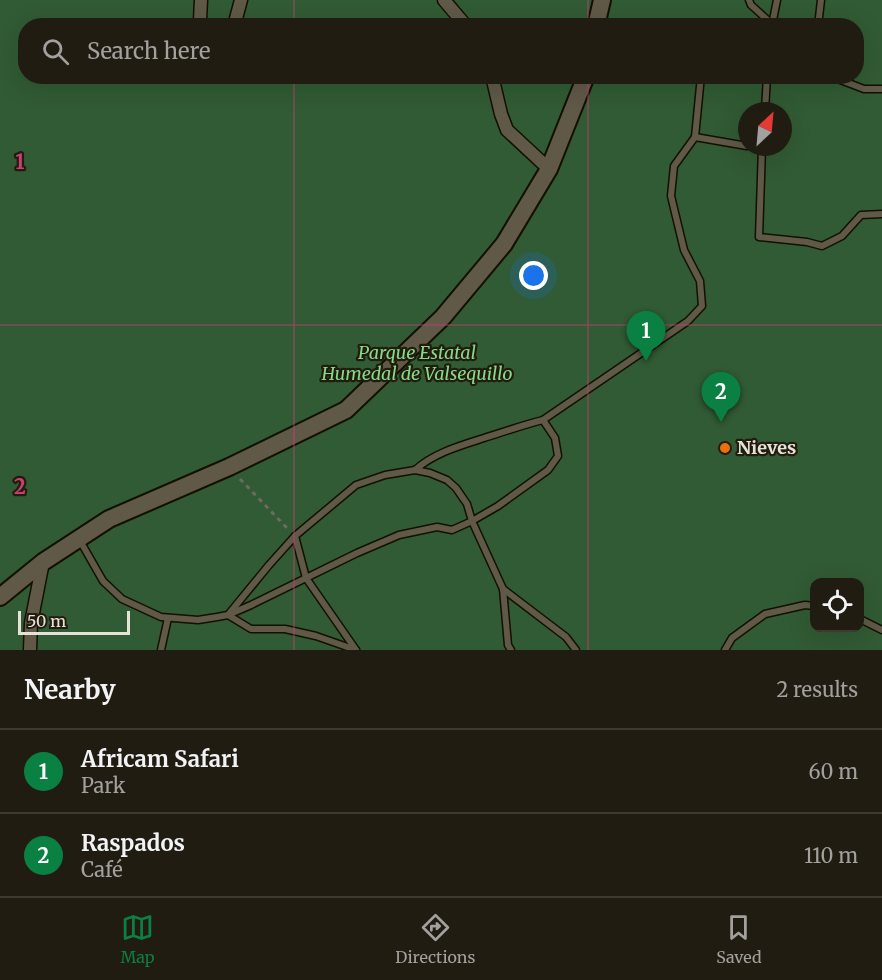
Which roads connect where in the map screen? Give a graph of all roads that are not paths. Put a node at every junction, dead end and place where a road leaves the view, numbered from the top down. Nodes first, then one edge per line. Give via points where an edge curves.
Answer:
1 (201, 0) edge
2 (241, 0) edge
3 (444, 0) edge
4 (602, 0) edge
5 (749, 0) edge
6 (777, 0) edge
7 (821, 0) edge
8 (200, 18) edge
9 (236, 18) edge
10 (459, 18) edge
11 (598, 18) edge
12 (765, 18) edge
13 (774, 18) edge
14 (820, 18) edge
15 (494, 84) edge
16 (583, 84) edge
17 (700, 84) edge
18 (767, 84) edge
19 (851, 84) edge
20 (882, 89) edge
21 (766, 102) edge
22 (695, 137) junction
23 (738, 145) edge
24 (762, 156) edge
25 (549, 170) junction
26 (882, 213) edge
27 (543, 420) junction
28 (415, 470) junction
29 (472, 521) junction
30 (294, 536) junction
31 (79, 538) junction
32 (43, 562) junction
33 (306, 578) junction
34 (503, 588) junction
35 (0, 597) edge
36 (810, 606) edge
37 (228, 615) junction
38 (168, 618) junction
39 (864, 621) edge
40 (882, 630) edge
41 (30, 650) edge
42 (162, 650) edge
43 (356, 650) edge
44 (511, 650) edge
45 (576, 650) edge
46 (725, 650) edge

1 - 8 street
2 - 9 street
3 - 10 street
4 - 11 street
5 - 12 lane
6 - 13 lane
7 - 14 lane
15 - 25 street via 507,130
16 - 25 street
17 - 22 lane
18 - 21 lane
19 - 20 lane
22 - 23 lane
22 - 27 lane via 674,166 671,196 684,250 700,281 702,306 688,321
24 - 26 lane via 759,237 822,246 842,236 861,215
25 - 31 street via 504,244 482,271 443,316 346,410 109,519
27 - 28 lane via 450,449
27 - 29 lane via 555,438 558,456 548,470
28 - 29 lane via 447,480 456,488
28 - 30 lane via 356,485
29 - 33 lane via 452,530 437,527 399,535
29 - 34 lane
30 - 33 lane
30 - 37 lane
31 - 32 street
31 - 38 lane via 103,581 122,599
32 - 35 street
32 - 41 street
33 - 37 lane
33 - 43 lane
34 - 44 lane
34 - 45 lane via 566,637
36 - 46 lane via 765,614 732,638
37 - 38 lane via 198,620
37 - 43 lane via 252,630 285,629
38 - 42 lane
39 - 40 lane

